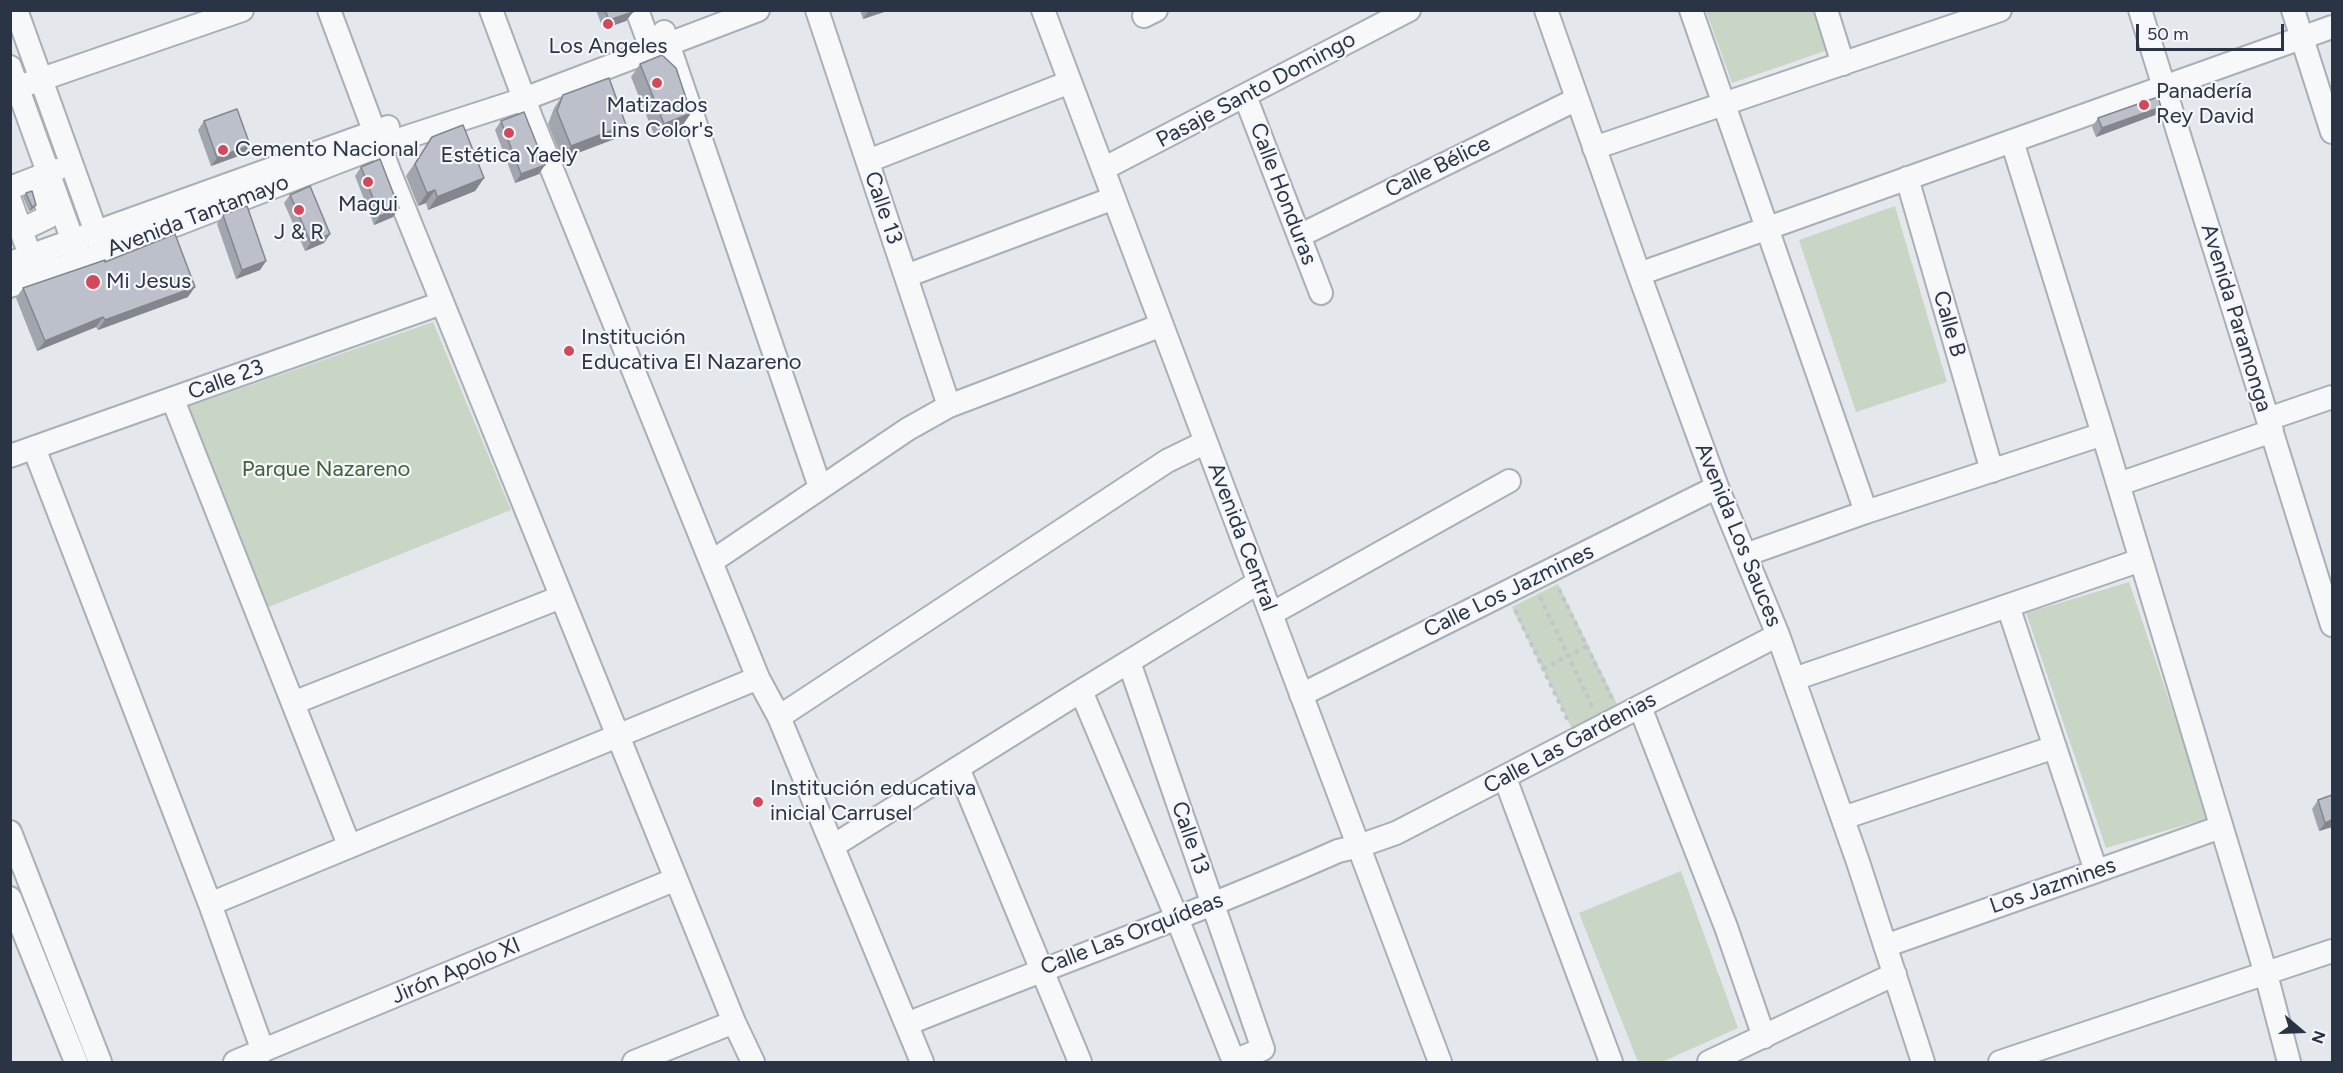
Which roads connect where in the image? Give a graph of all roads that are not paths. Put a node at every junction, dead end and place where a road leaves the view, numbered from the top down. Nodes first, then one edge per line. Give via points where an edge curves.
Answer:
1 (16, 10) edge
2 (242, 10) edge
3 (328, 10) edge
4 (491, 10) edge
5 (637, 10) edge
6 (718, 10) edge
7 (758, 10) edge
8 (817, 10) edge
9 (1043, 10) edge
10 (1546, 10) edge
11 (1691, 10) edge
12 (1826, 10) edge
13 (2000, 10) edge
14 (2140, 10) edge
15 (2293, 10) edge
16 (1399, 13) edge
17 (1976, 14) edge
18 (211, 16) edge
19 (2332, 27) edge
20 (2302, 38) junction
21 (658, 42) junction
22 (1843, 64) junction
23 (41, 79) junction
24 (13, 81) edge
25 (1070, 82) junction
26 (2164, 87) junction
27 (521, 92) junction
28 (1245, 96) junction
29 (1577, 99) junction
30 (1724, 104) junction
31 (2332, 132) edge
32 (376, 139) junction
33 (2012, 141) junction
34 (1594, 148) junction
35 (868, 161) junction
36 (72, 166) junction
37 (1103, 170) junction
38 (43, 174) junction
39 (1906, 178) junction
40 (10, 188) edge
41 (1114, 198) junction
42 (10, 200) edge
43 (1767, 228) junction
44 (21, 230) junction
45 (1299, 236) junction
46 (100, 243) junction
47 (77, 251) junction
48 (20, 260) edge
49 (1639, 274) junction
50 (906, 276) junction
51 (10, 286) edge
52 (1321, 293) dead end
53 (442, 303) junction
54 (1162, 325) junction
55 (2332, 397) edge
56 (173, 400) junction
57 (949, 406) junction
58 (2270, 425) junction
59 (2103, 434) junction
60 (1206, 442) junction
61 (34, 448) junction
62 (10, 456) edge
63 (1992, 471) junction
64 (1509, 481) dead end
65 (2119, 484) junction
66 (820, 487) junction
67 (1717, 487) junction
68 (1866, 512) junction
69 (1745, 555) junction
70 (2141, 560) junction
71 (711, 562) junction
72 (1259, 582) junction
73 (561, 597) junction
74 (2008, 606) junction
75 (1271, 614) junction
76 (2332, 625) edge
77 (1778, 635) junction
78 (1129, 662) junction
79 (758, 678) junction
80 (1794, 679) junction
81 (1081, 691) junction
82 (1301, 694) junction
83 (293, 703) junction
84 (1640, 707) junction
85 (779, 717) junction
86 (618, 737) junction
87 (2055, 747) junction
88 (958, 768) junction
89 (1504, 778) junction
90 (1843, 818) junction
91 (2221, 827) junction
92 (10, 832) edge
93 (349, 845) junction
94 (833, 846) junction
95 (1359, 846) junction
96 (2096, 871) junction
97 (676, 879) junction
98 (10, 898) edge
99 (210, 904) junction
100 (1213, 904) junction
101 (1177, 918) junction
102 (1885, 946) junction
103 (2332, 951) edge
104 (1041, 969) junction
105 (1895, 974) junction
106 (2266, 974) junction
107 (734, 1022) junction
108 (906, 1024) junction
109 (1764, 1037) junction
110 (263, 1051) junction
111 (76, 1062) edge
112 (100, 1062) edge
113 (235, 1062) edge
114 (634, 1062) edge
115 (753, 1062) edge
116 (922, 1062) edge
117 (1080, 1062) edge
118 (1234, 1062) edge
119 (1440, 1062) edge
120 (1611, 1062) edge
121 (1709, 1062) edge
122 (1923, 1062) edge
123 (2000, 1062) edge
124 (2289, 1062) edge

1 - 23 street
2 - 18 street
3 - 32 street
4 - 27 street
5 - 21 street
6 - 21 street, Avenida Tantamayo
7 - 21 street, Avenida Tantamayo
8 - 35 street, Calle 13
9 - 25 street, Avenida Central
10 - 29 street, Avenida Los Sauces
11 - 30 street
12 - 22 street
13 - 17 street
14 - 26 street, Avenida Paramonga
15 - 20 street
16 - 28 street, Pasaje Santo Domingo
17 - 22 street
18 - 23 street
19 - 20 street
20 - 26 street
20 - 31 street
21 - 27 street, Avenida Tantamayo
21 - 66 street via 705,147
22 - 30 street
23 - 24 street
23 - 36 street
24 - 38 street
25 - 35 street
25 - 37 street, Avenida Central
26 - 33 street
26 - 58 street, Avenida Paramonga
27 - 32 street, Avenida Tantamayo
27 - 71 street
28 - 37 street, Pasaje Santo Domingo
28 - 45 street, Calle Honduras
29 - 34 street, Avenida Los Sauces
29 - 45 street, Calle Bélice
30 - 34 street
30 - 43 street
32 - 46 street, Avenida Tantamayo
32 - 53 street
33 - 39 street
33 - 59 street
34 - 49 street, Avenida Los Sauces
35 - 50 street, Calle 13
36 - 38 street
36 - 46 street
37 - 41 street, Avenida Central
38 - 40 street
38 - 44 street via 48,218
38 - 47 street
39 - 43 street
39 - 63 street, Calle B
41 - 50 street
41 - 54 street, Avenida Central
42 - 44 street
43 - 49 street
43 - 68 street
44 - 48 street
45 - 52 street, Calle Honduras
46 - 47 street, Avenida Tantamayo
47 - 48 street, Avenida Tantamayo
47 - 51 street, Avenida Tantamayo
49 - 67 street, Avenida Los Sauces
50 - 57 street, Calle 13
53 - 56 street, Calle 23
53 - 73 street
54 - 57 street
54 - 60 street, Avenida Central
55 - 58 street
56 - 61 street, Calle 23
56 - 83 street
57 - 66 street
58 - 65 street
58 - 76 street, Avenida Paramonga
59 - 63 street
59 - 65 street
60 - 72 street, Avenida Central
60 - 85 street via 1167,460
61 - 62 street, Calle 23
61 - 99 street
63 - 68 street
64 - 75 street
65 - 70 street
66 - 71 street
67 - 69 street, Avenida Los Sauces
67 - 82 street, Calle Los Jazmines
68 - 69 street
69 - 77 street, Avenida Los Sauces
70 - 74 street
70 - 91 street
71 - 79 street
72 - 75 street, Avenida Central
72 - 78 street
73 - 83 street
73 - 86 street
74 - 80 street
74 - 87 street
75 - 82 street, Avenida Central
77 - 80 street, Avenida Los Sauces
77 - 84 street, Calle Las Gardenias
78 - 81 street
78 - 100 street, Calle 13
79 - 85 street
79 - 86 street
80 - 90 street, Avenida Los Sauces
81 - 88 street
81 - 101 street, Calle 13
82 - 95 street, Avenida Central
83 - 93 street
84 - 89 street, Calle Las Gardenias
84 - 109 street via 1726,927
85 - 94 street
86 - 93 street
86 - 97 street
87 - 90 street
87 - 96 street
88 - 94 street
88 - 104 street
89 - 95 street, Calle Las Gardenias via 1396,833
89 - 120 street
90 - 102 street, Avenida Los Sauces
91 - 96 street, Los Jazmines
91 - 106 street
92 - 112 street
93 - 99 street
94 - 108 street
95 - 100 street, Calle Las Orquídeas via 1338,851
95 - 119 street, Avenida Central
96 - 102 street, Los Jazmines
97 - 107 street
97 - 110 street, Jirón Apolo XI
98 - 111 street
99 - 110 street
100 - 101 street, Calle Las Orquídeas
100 - 118 street, Calle 13 via 1263,1049
101 - 104 street, Calle Las Orquídeas
101 - 118 street, Calle 13
102 - 105 street, Avenida Los Sauces
103 - 106 street
104 - 108 street, Calle Las Orquídeas
104 - 117 street
105 - 109 street
105 - 122 street, Avenida Los Sauces
106 - 123 street
106 - 124 street
107 - 114 street
107 - 115 street
108 - 116 street
109 - 121 street
110 - 113 street, Jirón Apolo XI

